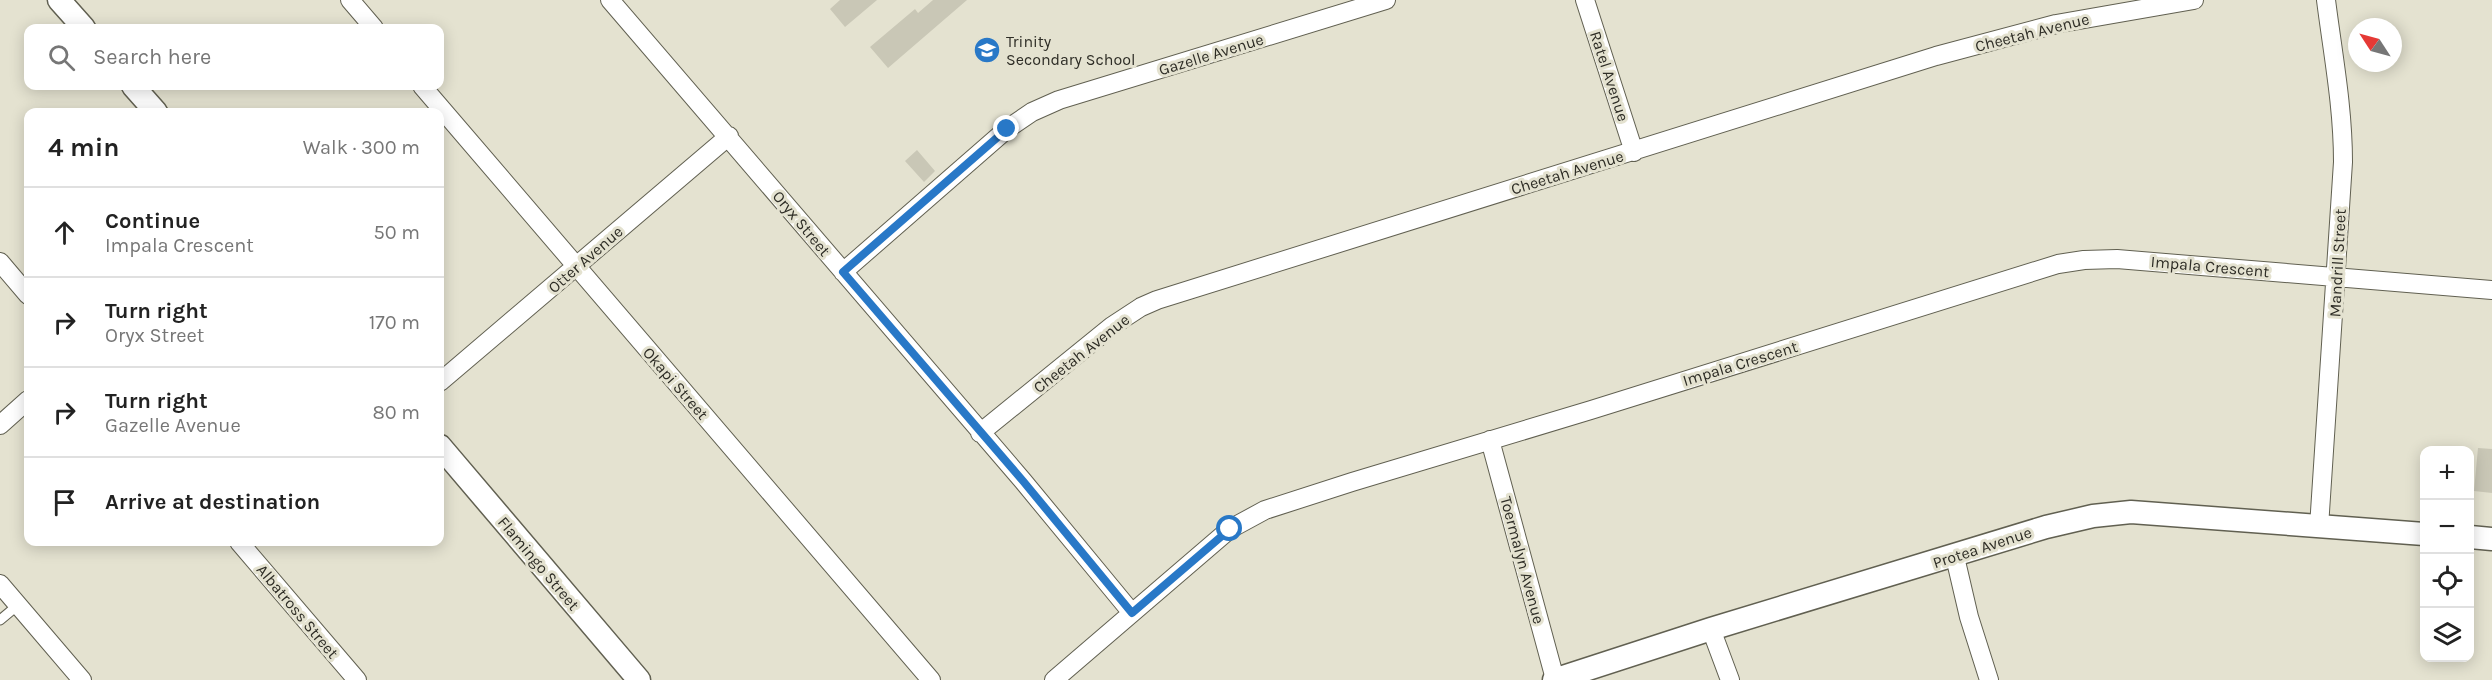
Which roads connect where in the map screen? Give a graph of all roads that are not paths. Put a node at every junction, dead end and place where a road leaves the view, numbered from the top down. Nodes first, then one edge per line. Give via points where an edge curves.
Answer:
1 (60, 0) edge
2 (350, 0) edge
3 (610, 0) edge
4 (1386, 0) edge
5 (1585, 0) edge
6 (2194, 0) edge
7 (2326, 0) edge
8 (81, 24) edge
9 (371, 24) edge
10 (137, 90) edge
11 (425, 90) edge
12 (152, 108) edge
13 (441, 108) edge
14 (444, 112) edge
15 (729, 136) junction
16 (1634, 152) junction
17 (0, 262) edge
18 (576, 267) junction
19 (843, 272) junction
20 (2336, 278) junction
21 (24, 290) edge
22 (2492, 290) edge
23 (444, 379) edge
24 (24, 403) edge
25 (0, 424) edge
26 (980, 433) junction
27 (1490, 440) junction
28 (444, 451) edge
29 (2319, 527) junction
30 (2420, 534) edge
31 (2474, 537) edge
32 (2492, 539) edge
33 (242, 546) edge
34 (1954, 557) junction
35 (0, 584) edge
36 (18, 605) junction
37 (1132, 613) junction
38 (0, 620) edge
39 (1711, 629) junction
40 (82, 680) edge
41 (357, 680) edge
42 (639, 680) edge
43 (931, 680) edge
44 (1054, 680) edge
45 (1554, 680) edge
46 (1730, 680) edge
47 (1989, 680) edge

1 - 8 street
2 - 9 street
3 - 15 street, Oryx Street
4 - 19 street, Gazelle Avenue via 1059,100 1032,112 1007,129
5 - 16 street, Ratel Avenue
6 - 16 street, Cheetah Avenue via 2021,32
7 - 20 street, Mandrill Street via 2343,128
10 - 12 street
11 - 13 street, Okapi Street
14 - 18 street, Okapi Street
15 - 18 street, Otter Avenue
15 - 19 street, Oryx Street
16 - 26 street, Cheetah Avenue via 1157,300 1112,326
17 - 21 street
18 - 23 street, Otter Avenue
18 - 43 street, Okapi Street
19 - 26 street, Oryx Street
20 - 22 street, Impala Crescent
20 - 27 street, Impala Crescent via 2117,259 2058,264
20 - 29 street, Mandrill Street
24 - 25 street
26 - 37 street, Oryx Street
27 - 37 street, Impala Crescent via 1266,510 1230,529
27 - 45 street, Toermalyn Avenue
28 - 42 street, Flamingo Street
29 - 30 street, Protea Avenue
29 - 34 street, Protea Avenue via 2115,513 2046,527
31 - 32 street
33 - 41 street, Albatross Street
34 - 39 street, Protea Avenue
34 - 47 street
35 - 36 street
36 - 38 lane
36 - 40 street
37 - 44 street, Impala Crescent
39 - 45 street, Protea Avenue
39 - 46 street

